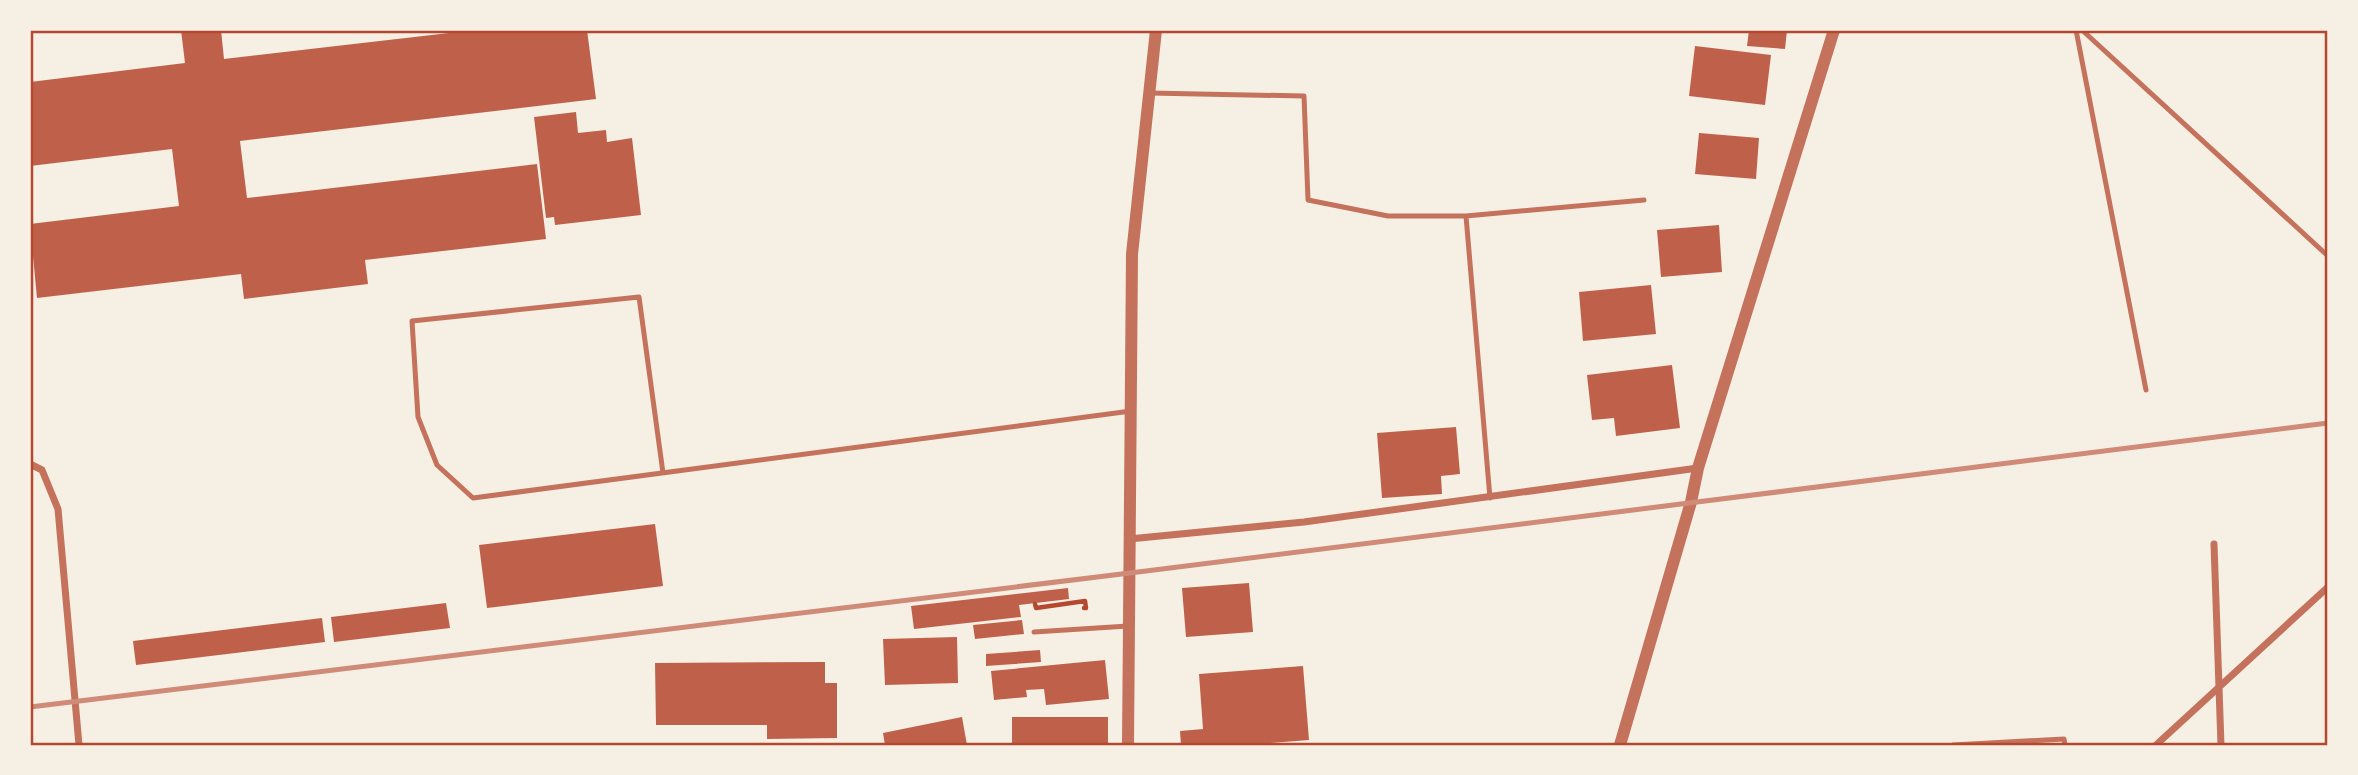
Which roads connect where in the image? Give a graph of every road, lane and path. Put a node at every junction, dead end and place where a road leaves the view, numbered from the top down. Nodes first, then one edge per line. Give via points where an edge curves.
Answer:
1 (1156, 30) edge
2 (1834, 30) edge
3 (2077, 30) edge
4 (2082, 30) edge
5 (1149, 93) junction
6 (1644, 200) dead end
7 (1466, 216) junction
8 (2328, 256) edge
9 (2146, 390) dead end
10 (1130, 411) junction
11 (30, 464) edge
12 (1698, 468) junction
13 (663, 473) junction
14 (1490, 498) junction
15 (1129, 539) junction
16 (2214, 544) dead end
17 (2328, 587) edge
18 (1128, 626) junction
19 (1034, 632) dead end
20 (2219, 687) junction
21 (79, 745) edge
22 (1128, 745) edge
23 (1620, 745) edge
24 (1953, 745) edge
25 (2065, 745) edge
26 (2156, 745) edge
27 (2221, 745) edge

1 - 5 street
2 - 12 street
3 - 9 lane
4 - 8 lane
5 - 7 lane via 1304,96 1308,200 1388,216
5 - 10 street via 1132,254
6 - 7 lane
7 - 14 lane
10 - 13 lane
10 - 15 street
11 - 21 street via 42,470 58,509
12 - 14 street
12 - 23 street
13 - 13 lane via 473,498 437,465 418,417 412,321 639,297
14 - 15 street
15 - 18 street
16 - 20 street
17 - 20 street
18 - 19 lane
18 - 22 street
20 - 26 street
20 - 27 street
24 - 25 lane via 2064,739

